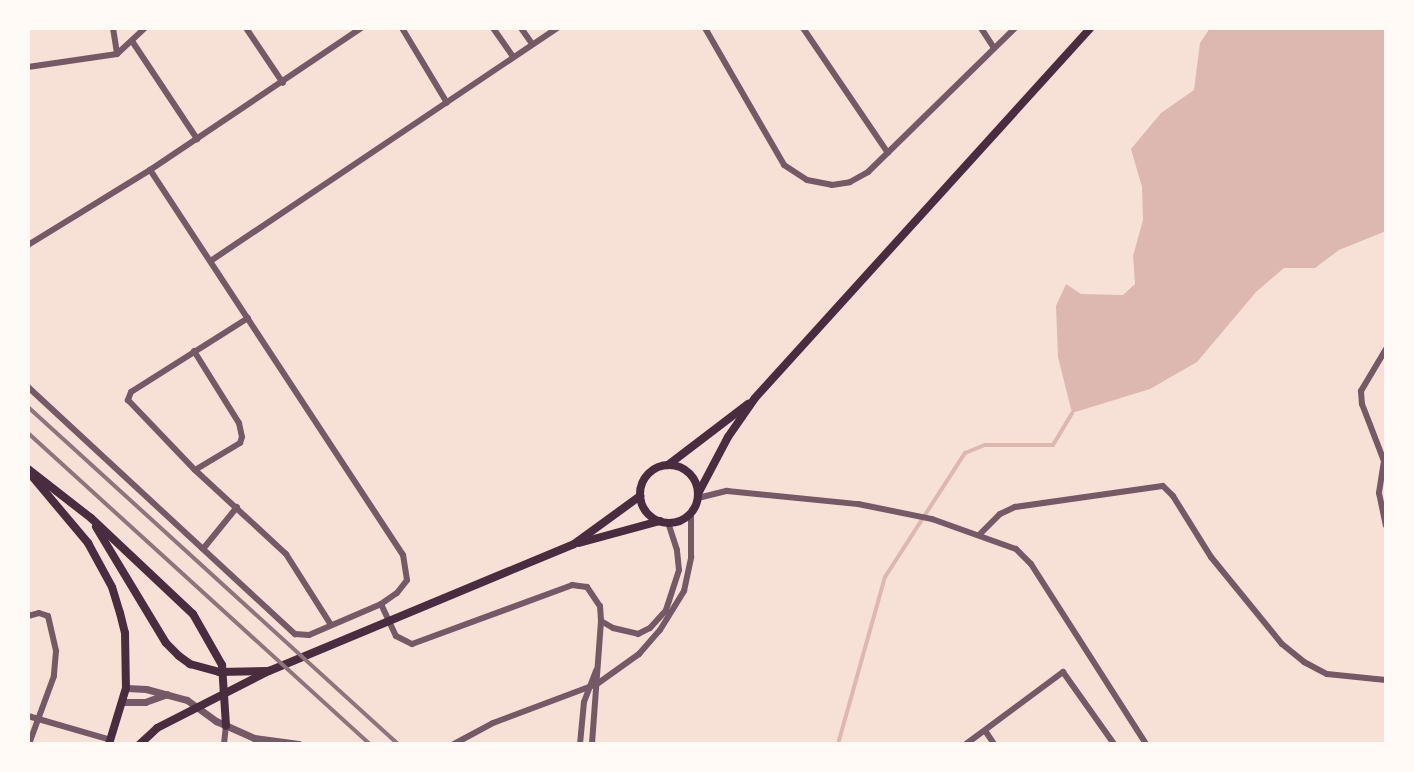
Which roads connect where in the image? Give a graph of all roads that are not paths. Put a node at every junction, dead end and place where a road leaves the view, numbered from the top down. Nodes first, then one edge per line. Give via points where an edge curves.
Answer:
1 (113, 28) edge
2 (145, 28) edge
3 (246, 28) edge
4 (402, 28) edge
5 (493, 28) edge
6 (521, 28) edge
7 (557, 28) edge
8 (705, 28) edge
9 (803, 28) edge
10 (981, 28) edge
11 (1015, 28) edge
12 (1090, 28) edge
13 (358, 29) edge
14 (132, 41) junction
15 (532, 44) junction
16 (994, 48) junction
17 (117, 54) junction
18 (513, 57) junction
19 (28, 67) edge
20 (283, 83) junction
21 (447, 103) junction
22 (197, 139) junction
23 (888, 153) junction
24 (150, 170) junction
25 (28, 245) edge
26 (212, 260) junction
27 (248, 318) junction
28 (1386, 349) edge
29 (194, 351) junction
30 (28, 387) edge
31 (755, 398) junction
32 (668, 465) junction
33 (28, 470) edge
34 (195, 470) junction
35 (698, 495) junction
36 (640, 496) junction
37 (237, 507) junction
38 (691, 513) junction
39 (91, 518) junction
40 (664, 522) junction
41 (1386, 525) edge
42 (980, 534) junction
43 (574, 544) junction
44 (203, 549) junction
45 (381, 604) junction
46 (28, 616) edge
47 (601, 621) junction
48 (331, 625) junction
49 (596, 669) junction
50 (269, 671) junction
51 (1386, 680) edge
52 (597, 684) junction
53 (588, 686) junction
54 (126, 688) junction
55 (167, 694) junction
56 (124, 702) junction
57 (28, 716) edge
58 (39, 719) junction
59 (226, 726) junction
60 (986, 732) junction
61 (110, 742) edge
62 (29, 744) edge
63 (140, 744) edge
64 (224, 744) edge
65 (299, 744) edge
66 (454, 744) edge
67 (580, 744) edge
68 (592, 744) edge
69 (966, 744) edge
70 (994, 744) edge
71 (1114, 744) edge
72 (1146, 744) edge

1 - 17 street
2 - 14 street
3 - 20 street
4 - 21 street
5 - 18 street
6 - 15 street
7 - 15 street
8 - 23 street via 778,158 791,171 815,182 840,184 860,178
9 - 23 street
10 - 16 street
11 - 16 street
12 - 31 main road
13 - 20 street
14 - 17 street
14 - 22 street
15 - 18 street
16 - 23 street
17 - 19 street
18 - 21 street
20 - 22 street
21 - 26 street
22 - 24 street
24 - 25 street
24 - 26 street
26 - 27 street
27 - 29 street
27 - 45 street via 403,555 407,580
28 - 41 street via 1361,391 1384,461 1379,493
29 - 34 street via 239,423 242,437
29 - 34 street via 131,392 128,400
30 - 44 street
31 - 32 main road
31 - 35 main road
32 - 35 main road via 689,472
32 - 36 main road via 647,474
33 - 39 main road
33 - 54 main road via 88,543 112,587 125,633
34 - 37 street
35 - 38 main road
35 - 42 street via 785,495 909,513
36 - 40 main road via 643,506
36 - 43 main road
37 - 44 street
37 - 48 street via 286,554
38 - 40 main road
38 - 52 street via 691,557 680,599 639,654
39 - 50 main road via 166,643 190,664 219,672
39 - 59 main road via 175,594 206,632 222,665
40 - 43 main road
40 - 47 street via 677,550 679,570 666,610 638,634
42 - 51 street via 1015,507 1163,486 1211,557 1282,644 1327,674
42 - 72 street via 1016,549 1031,564
43 - 50 main road
44 - 48 street via 295,634 309,635
45 - 47 street via 396,636 407,644 572,585 593,592
45 - 48 street
46 - 58 street via 48,616 56,651 54,676
47 - 49 street
49 - 52 street
49 - 53 street
50 - 63 main road via 157,728
52 - 53 street
52 - 68 street
53 - 66 street
53 - 67 street
54 - 55 street
54 - 56 main road
55 - 56 street
55 - 59 street via 187,700
56 - 61 main road
57 - 58 street
58 - 61 street
58 - 62 street
59 - 64 street
59 - 65 street via 254,738
60 - 69 street
60 - 70 street
60 - 71 street via 1063,672

